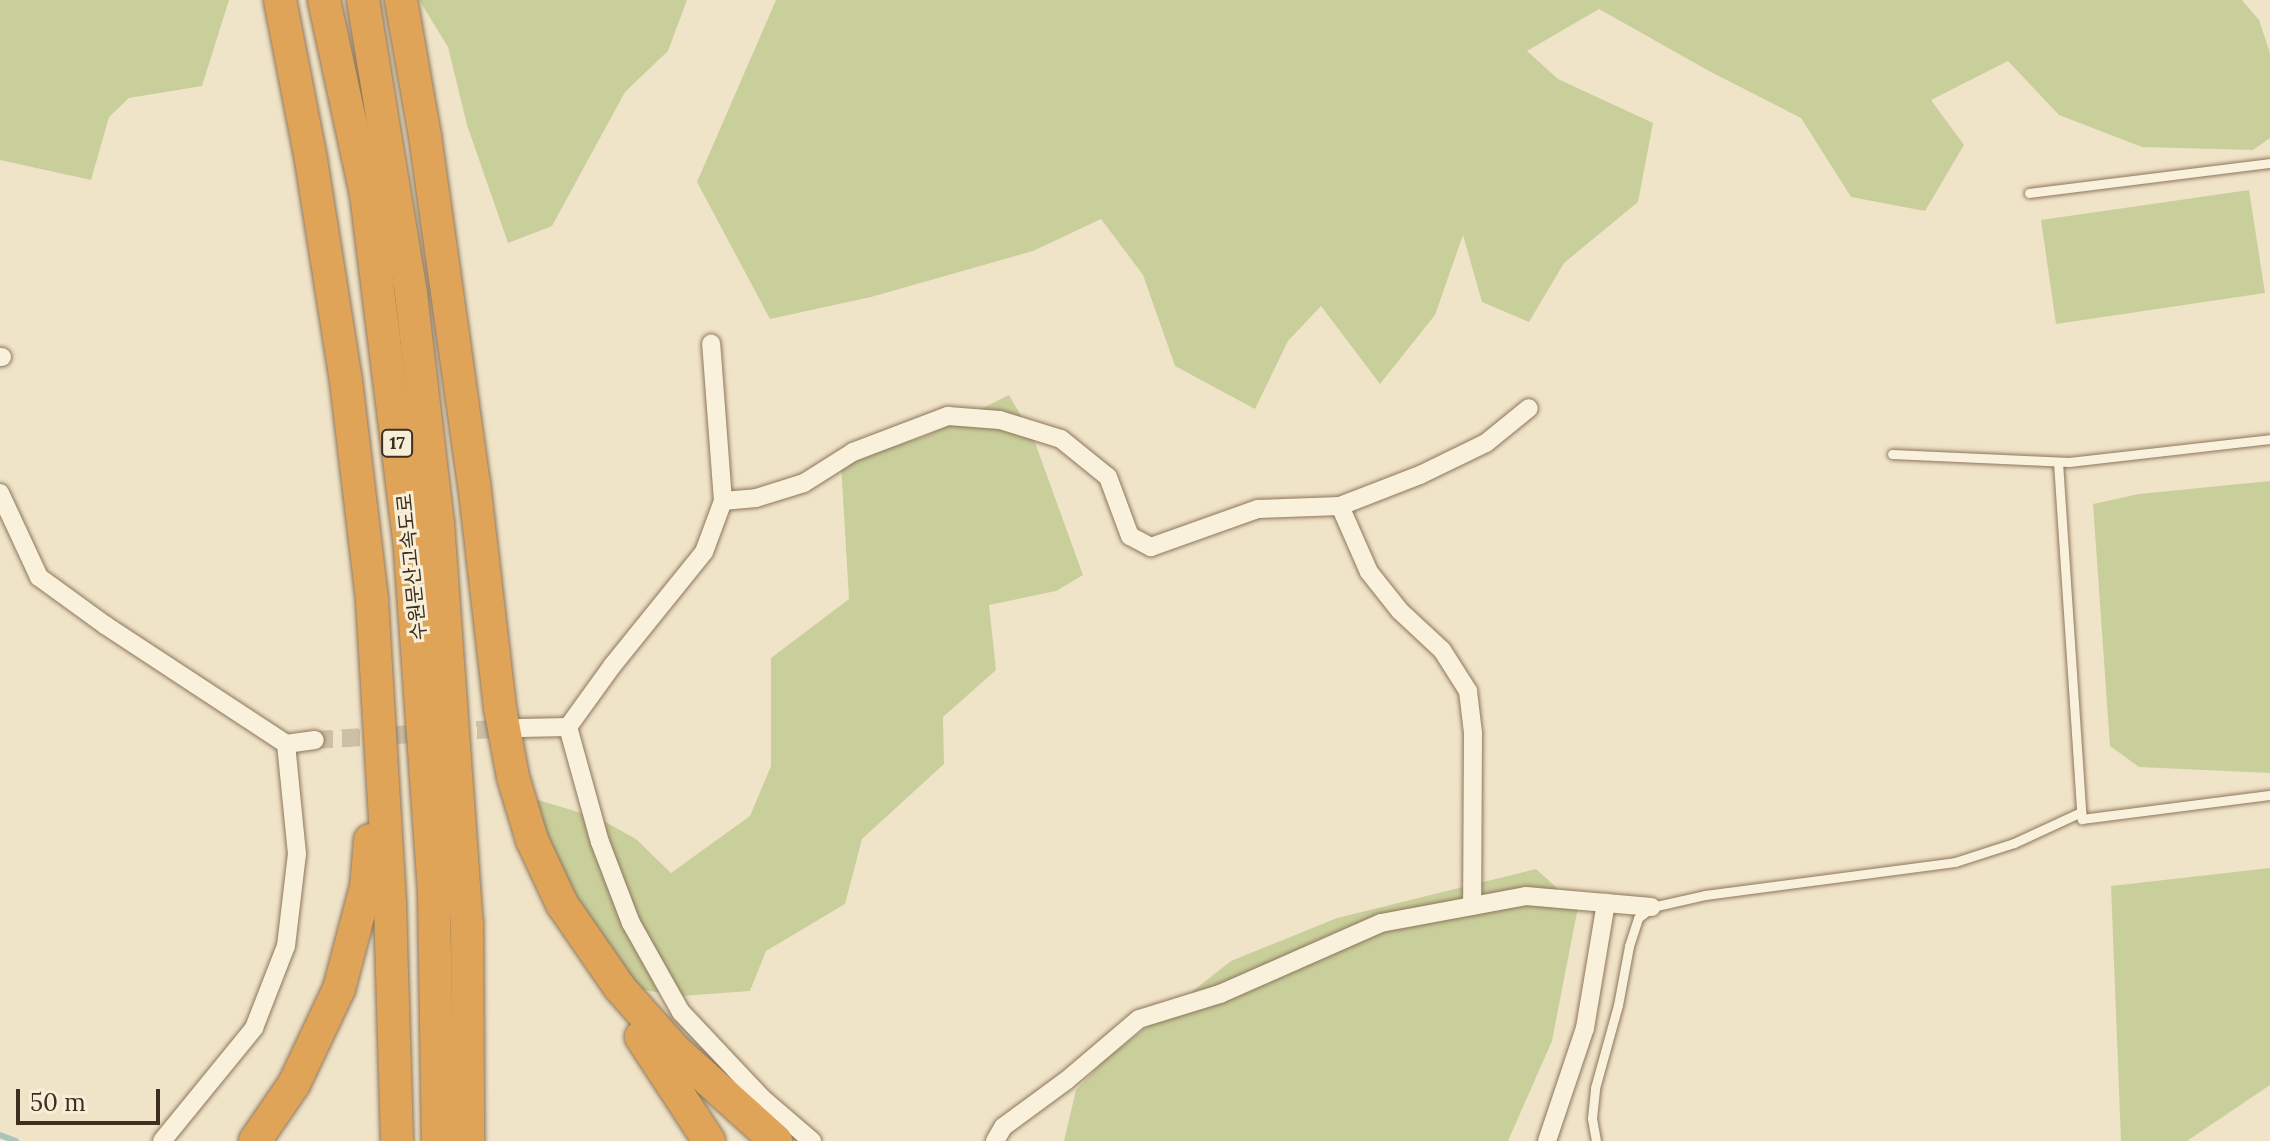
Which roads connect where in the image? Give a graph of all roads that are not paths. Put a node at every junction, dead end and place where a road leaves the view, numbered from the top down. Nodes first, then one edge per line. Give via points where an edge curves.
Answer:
1 (280, 0) edge
2 (324, 0) edge
3 (363, 0) edge
4 (401, 0) edge
5 (2270, 163) edge
6 (2029, 193) dead end
7 (711, 343) dead end
8 (1529, 408) dead end
9 (2270, 439) edge
10 (1892, 454) dead end
11 (2058, 462) junction
12 (0, 493) edge
13 (723, 501) junction
14 (1340, 506) junction
15 (372, 600) junction
16 (568, 727) junction
17 (520, 728) tunnel mouth
18 (315, 740) tunnel mouth
19 (286, 744) junction
20 (2270, 795) edge
21 (2081, 812) junction
22 (547, 877) junction
23 (1606, 903) junction
24 (1472, 906) junction
25 (1652, 907) junction
26 (259, 1136) edge
27 (162, 1141) edge
28 (397, 1141) edge
29 (438, 1141) edge
30 (468, 1141) edge
31 (709, 1141) edge
32 (776, 1141) edge
33 (812, 1141) edge
34 (995, 1141) edge
35 (1547, 1141) edge
36 (1596, 1141) edge

1 - 15 highway via 343,365
2 - 29 highway, 수원문산고속도로 / 17 via 366,194 410,549 433,877
3 - 30 highway, 수원문산고속도로 / 17 via 411,294 439,537 467,923
4 - 22 highway via 463,404 500,708 513,777
5 - 6 lane
7 - 13 street
8 - 14 street via 1486,443
9 - 11 lane
10 - 11 lane
11 - 21 lane
12 - 19 street via 39,577
13 - 14 street via 756,498 804,483 853,452 948,416 1000,420 1061,439 1108,477 1130,536 1151,547 1258,509
13 - 16 street via 704,552
14 - 24 street via 1369,572 1400,611 1442,650 1468,691 1473,733
15 - 26 highway via 372,812 366,887 339,989 294,1084
15 - 28 highway
16 - 17 street
16 - 33 street via 600,842 631,923 681,1012 762,1098
18 - 19 street
19 - 27 street via 297,854 286,946 254,1028
20 - 21 lane via 2082,819
21 - 25 lane via 2014,843 1955,862 1705,895
22 - 31 highway via 577,943
22 - 32 highway via 590,948 638,1008 675,1050
23 - 24 street via 1526,896
23 - 25 street
23 - 35 street via 1585,1028
24 - 34 street via 1381,923 1220,994 1139,1019 1003,1127
25 - 36 lane via 1638,918 1629,946 1595,1088

